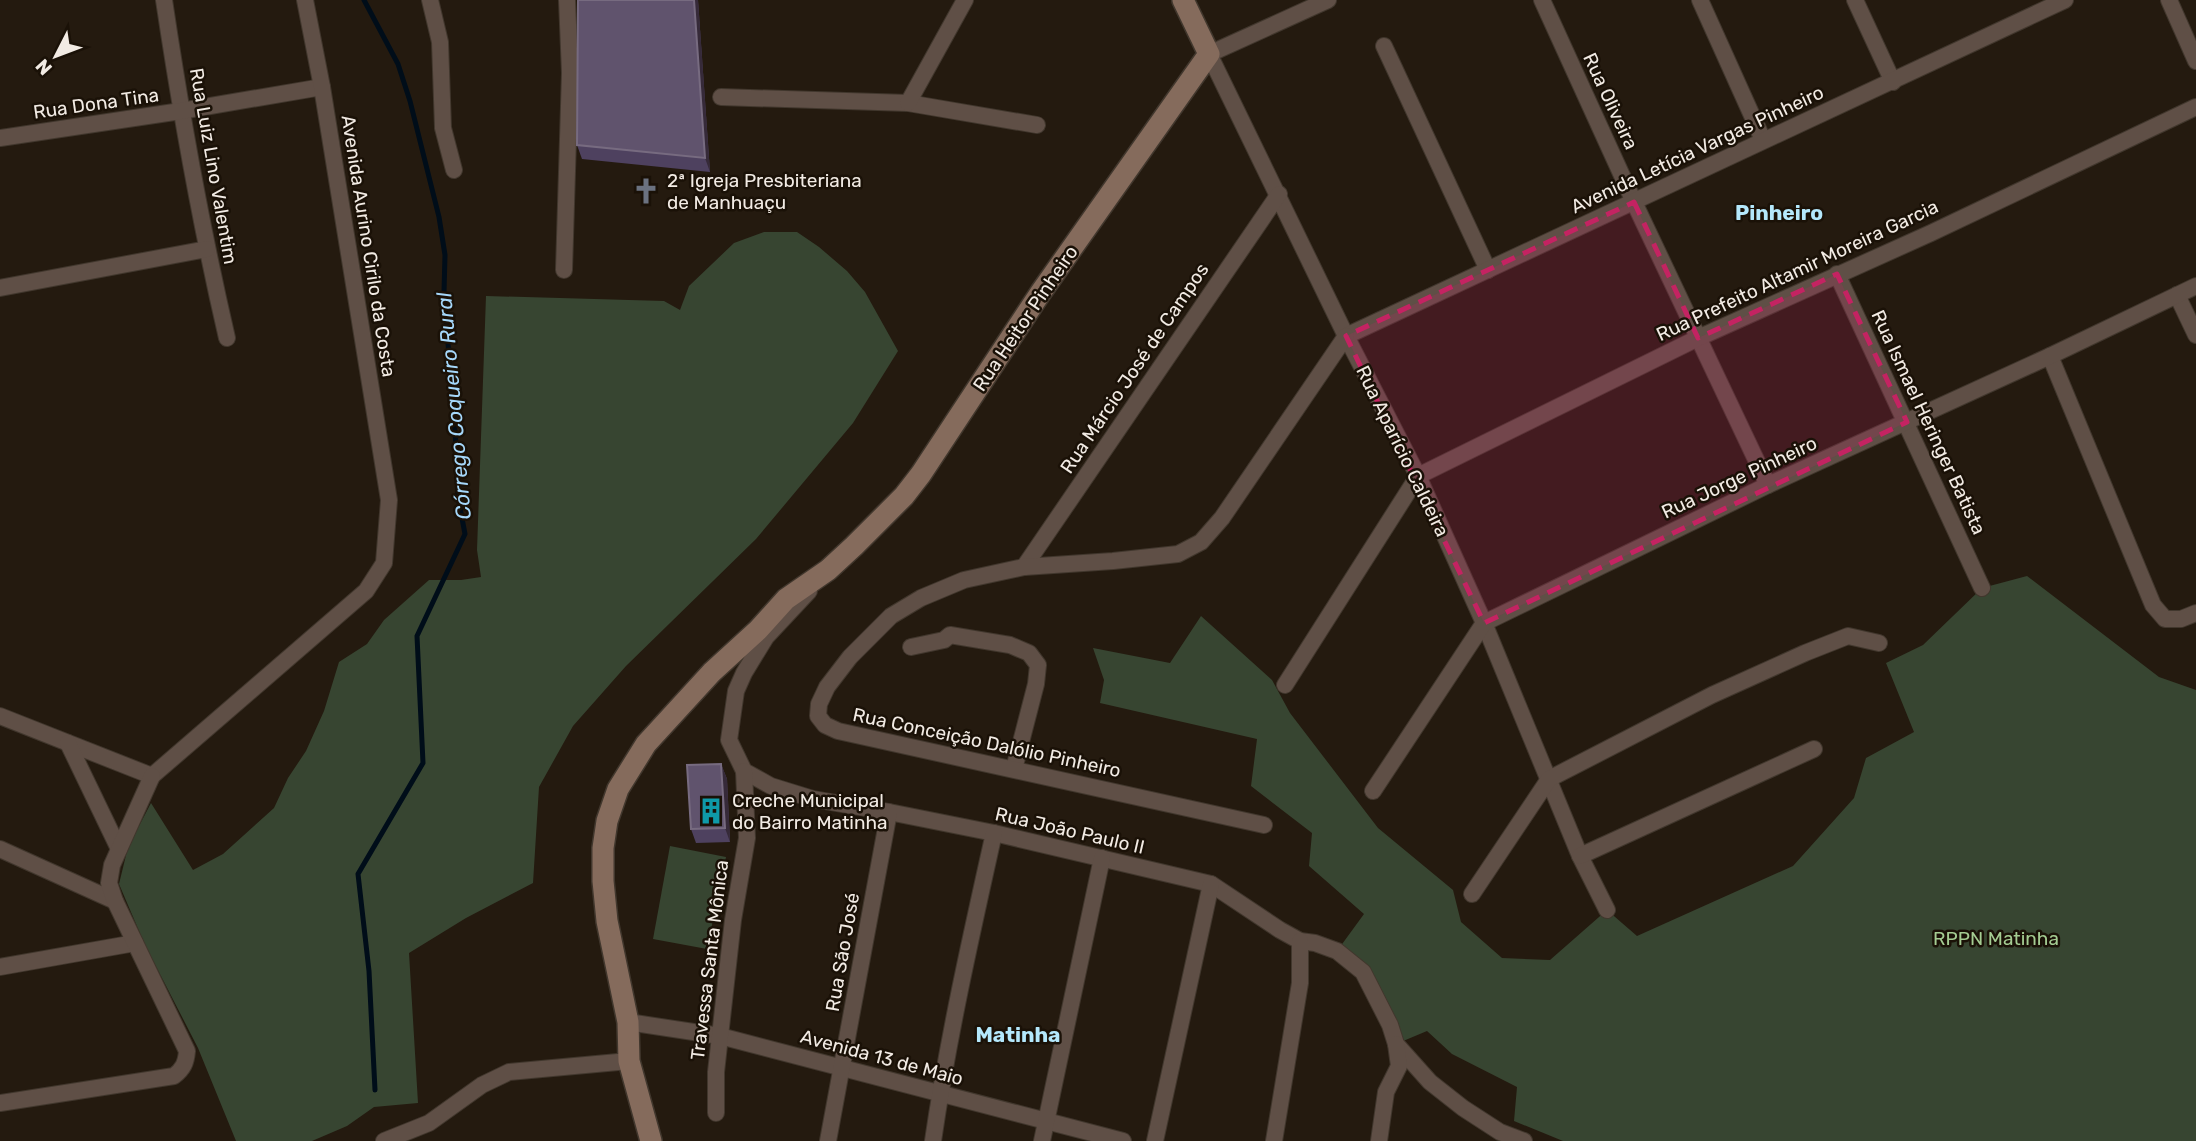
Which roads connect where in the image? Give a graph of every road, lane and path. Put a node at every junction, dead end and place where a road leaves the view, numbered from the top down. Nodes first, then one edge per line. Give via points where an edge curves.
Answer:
1 (164, 0) edge
2 (305, 0) edge
3 (430, 0) edge
4 (567, 0) edge
5 (965, 0) edge
6 (1183, 0) edge
7 (1328, 0) edge
8 (1542, 0) edge
9 (1700, 0) edge
10 (1855, 0) edge
11 (2169, 0) edge
12 (2056, 2) edge
13 (1384, 46) dead end
14 (1209, 54) junction
15 (2196, 61) edge
16 (1893, 82) junction
17 (322, 87) junction
18 (721, 97) dead end
19 (908, 103) junction
20 (2196, 107) edge
21 (181, 111) junction
22 (1037, 125) dead end
23 (0, 138) edge
24 (1763, 141) junction
25 (454, 170) dead end
26 (1279, 194) junction
27 (1634, 202) junction
28 (207, 249) junction
29 (565, 270) dead end
30 (1488, 270) junction
31 (1838, 274) junction
32 (2196, 286) edge
33 (0, 288) edge
34 (2177, 295) junction
35 (2196, 335) edge
36 (1346, 336) junction
37 (227, 338) dead end
38 (1698, 338) junction
39 (2050, 356) junction
40 (1907, 422) junction
41 (1418, 476) junction
42 (1768, 485) junction
43 (1024, 567) junction
44 (828, 570) junction
45 (1982, 588) dead end
46 (2196, 613) edge
47 (1484, 623) junction
48 (1879, 643) dead end
49 (911, 647) dead end
50 (1285, 685) dead end
51 (0, 716) edge
52 (68, 743) junction
53 (1814, 749) dead end
54 (1014, 769) junction
55 (744, 771) junction
56 (152, 776) junction
57 (1549, 779) junction
58 (1373, 791) dead end
59 (889, 811) junction
60 (1264, 825) dead end
61 (994, 834) junction
62 (0, 849) edge
63 (119, 849) junction
64 (1580, 856) junction
65 (1102, 858) junction
66 (1211, 884) junction
67 (1472, 894) dead end
68 (115, 901) junction
69 (1607, 910) dead end
70 (1300, 941) junction
71 (135, 943) junction
72 (0, 967) edge
73 (628, 1022) junction
74 (720, 1036) junction
75 (1396, 1044) junction
76 (629, 1061) junction
77 (843, 1067) junction
78 (940, 1094) junction
79 (0, 1103) edge
80 (716, 1113) dead end
81 (1046, 1120) junction
82 (1499, 1136) edge
83 (384, 1141) edge
84 (652, 1141) edge
85 (828, 1141) edge
86 (933, 1141) edge
87 (1042, 1141) edge
88 (1123, 1141) edge
89 (1154, 1141) edge
90 (1274, 1141) edge
91 (1379, 1141) edge
92 (1524, 1141) edge

1 - 21 street, Rua Luiz Lino Valentim
2 - 17 street, Avenida Aurino Cirilo da Costa
3 - 25 street via 440,42 443,128
4 - 29 street via 570,74
5 - 19 street
6 - 14 street, Rua Aparício Caldeira
7 - 14 street
8 - 27 street, Rua Oliveira
9 - 24 street
10 - 16 street
11 - 15 street
12 - 16 street, Avenida Letícia Vargas Pinheiro
13 - 30 street
14 - 26 street, Rua Aparício Caldeira
14 - 44 street, Rua Heitor Pinheiro via 1041,292 921,474
16 - 24 street, Avenida Letícia Vargas Pinheiro
17 - 21 street, Rua Dona Tina
17 - 56 street, Avenida Aurino Cirilo da Costa via 389,499 384,563 366,591
18 - 19 street
19 - 22 street
20 - 31 street, Rua Prefeito Altamir Moreira Garcia
21 - 23 street, Rua Dona Tina
21 - 28 street, Rua Luiz Lino Valentim
24 - 27 street, Avenida Letícia Vargas Pinheiro
26 - 36 street, Rua Aparício Caldeira
26 - 43 street, Rua Márcio José de Campos
27 - 30 street, Avenida Letícia Vargas Pinheiro
27 - 38 street, Rua Oliveira
28 - 33 street
28 - 37 street, Rua Luiz Lino Valentim
30 - 36 street, Avenida Letícia Vargas Pinheiro
31 - 38 street, Rua Prefeito Altamir Moreira Garcia
31 - 40 street, Rua Ismael Heringer Batista
32 - 34 street, Rua Jorge Pinheiro
34 - 35 street
34 - 39 street, Rua Jorge Pinheiro
36 - 41 street, Rua Aparício Caldeira
36 - 43 street, Rua Conceição Dalólio Pinheiro via 1222,519 1200,542 1178,554
38 - 41 street, Rua Prefeito Altamir Moreira Garcia
38 - 42 street, Rua Oliveira
39 - 40 street, Rua Jorge Pinheiro
39 - 46 street via 2153,606 2165,618 2181,619
40 - 42 street, Rua Jorge Pinheiro
40 - 45 street, Rua Ismael Heringer Batista
41 - 47 street, Rua Aparício Caldeira
41 - 50 street
42 - 47 street, Rua Jorge Pinheiro
43 - 54 street, Rua Conceição Dalólio Pinheiro via 964,580 891,616 827,687 818,716 838,731
44 - 55 street via 766,637 736,691 729,740
44 - 73 street, Rua Heitor Pinheiro via 786,599 712,671 646,744 618,789 607,821 603,881
47 - 57 street, Rua Aparício Caldeira
47 - 58 street
48 - 57 street via 1848,636 1805,653
49 - 54 street via 950,635 1010,645 1029,653 1038,665 1036,684
51 - 52 street
52 - 56 street
52 - 63 street
53 - 64 street
54 - 60 street, Rua Conceição Dalólio Pinheiro
55 - 59 street, Rua João Paulo II via 771,786 813,799
55 - 74 street, Travessa Santa Mônica via 747,838
56 - 63 street
57 - 64 street, Rua Aparício Caldeira
57 - 67 street
59 - 61 street, Rua João Paulo II
59 - 77 street, Rua São José
61 - 65 street, Rua João Paulo II
61 - 78 street
62 - 68 street
63 - 68 street via 109,883
64 - 69 street, Rua Aparício Caldeira
65 - 66 street, Rua João Paulo II
65 - 81 street
66 - 70 street, Rua João Paulo II
66 - 89 street
68 - 71 street
70 - 75 street, Rua João Paulo II via 1337,951 1363,972
70 - 90 street via 1300,983
71 - 72 street
71 - 79 street via 187,1051 182,1070 161,1079
73 - 74 street, Avenida 13 de Maio
73 - 76 street, Rua Heitor Pinheiro
74 - 77 street, Avenida 13 de Maio
74 - 80 street, Travessa Santa Mônica
75 - 82 street, Rua João Paulo II via 1430,1082
75 - 91 street via 1399,1066 1386,1092
76 - 83 street via 509,1072 429,1123
76 - 84 street, Rua Heitor Pinheiro
77 - 78 street, Avenida 13 de Maio
77 - 85 street, Rua São José
78 - 81 street, Avenida 13 de Maio
78 - 86 street
81 - 87 street
81 - 88 street, Avenida 13 de Maio
82 - 92 street, Rua João Paulo II

